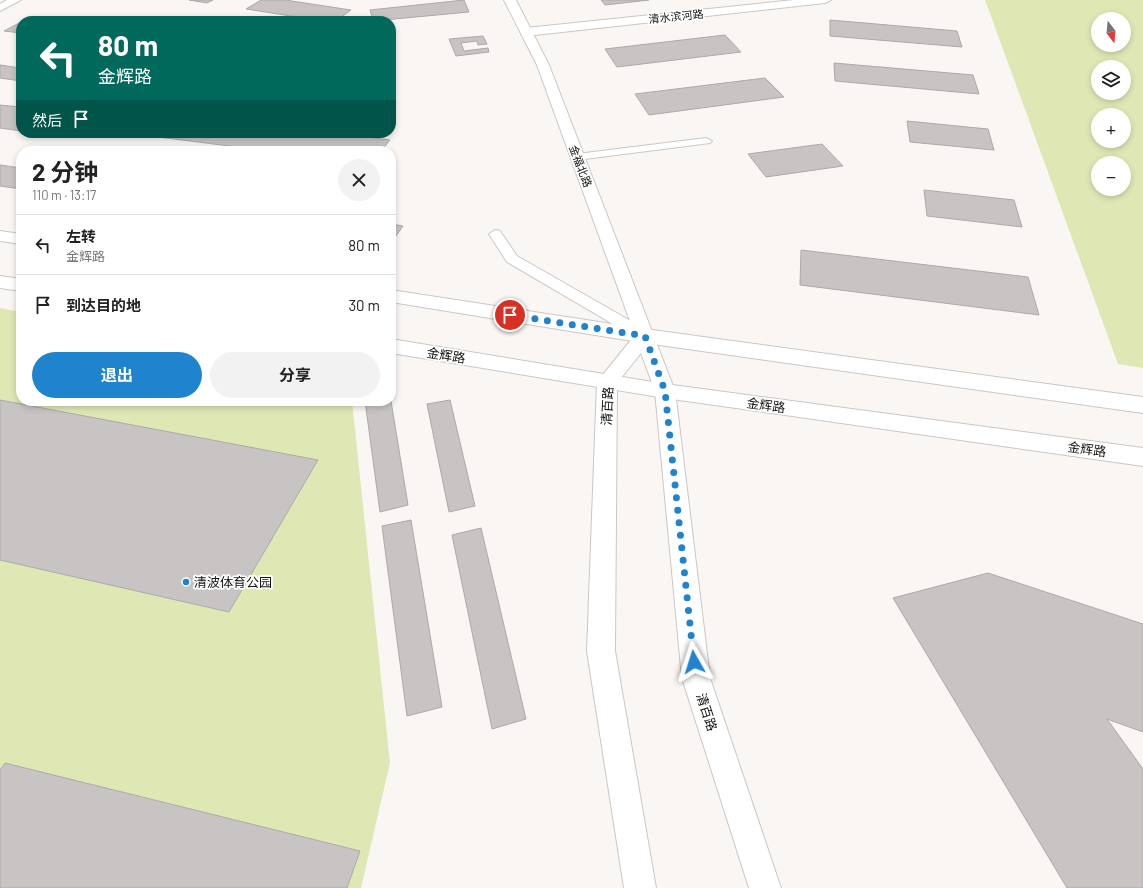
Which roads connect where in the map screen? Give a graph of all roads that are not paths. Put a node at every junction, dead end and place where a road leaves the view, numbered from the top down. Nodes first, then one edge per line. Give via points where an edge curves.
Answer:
1 (15, 0) edge
2 (510, 0) edge
3 (825, 0) edge
4 (0, 8) edge
5 (526, 32) junction
6 (706, 141) dead end
7 (577, 157) junction
8 (495, 234) dead end
9 (0, 236) edge
10 (16, 238) edge
11 (0, 282) edge
12 (16, 284) edge
13 (396, 297) edge
14 (645, 336) junction
15 (396, 347) edge
16 (607, 382) junction
17 (665, 391) junction
18 (1143, 406) edge
19 (1143, 457) edge
20 (640, 888) edge
21 (765, 888) edge

1 - 4 street
2 - 5 street, 金福北路
3 - 5 street, 清水滨河路
5 - 7 street, 金福北路 via 543,66
6 - 7 lane
7 - 14 street, 金福北路
8 - 14 lane via 512,259
9 - 10 street
11 - 12 street
13 - 14 street
14 - 16 street, 清百路
14 - 17 street, 清百路
14 - 18 street
15 - 16 street, 金辉路
16 - 17 street, 金辉路
16 - 20 street, 清百路 via 602,651
17 - 19 street, 金辉路
17 - 21 street, 清百路 via 696,678

